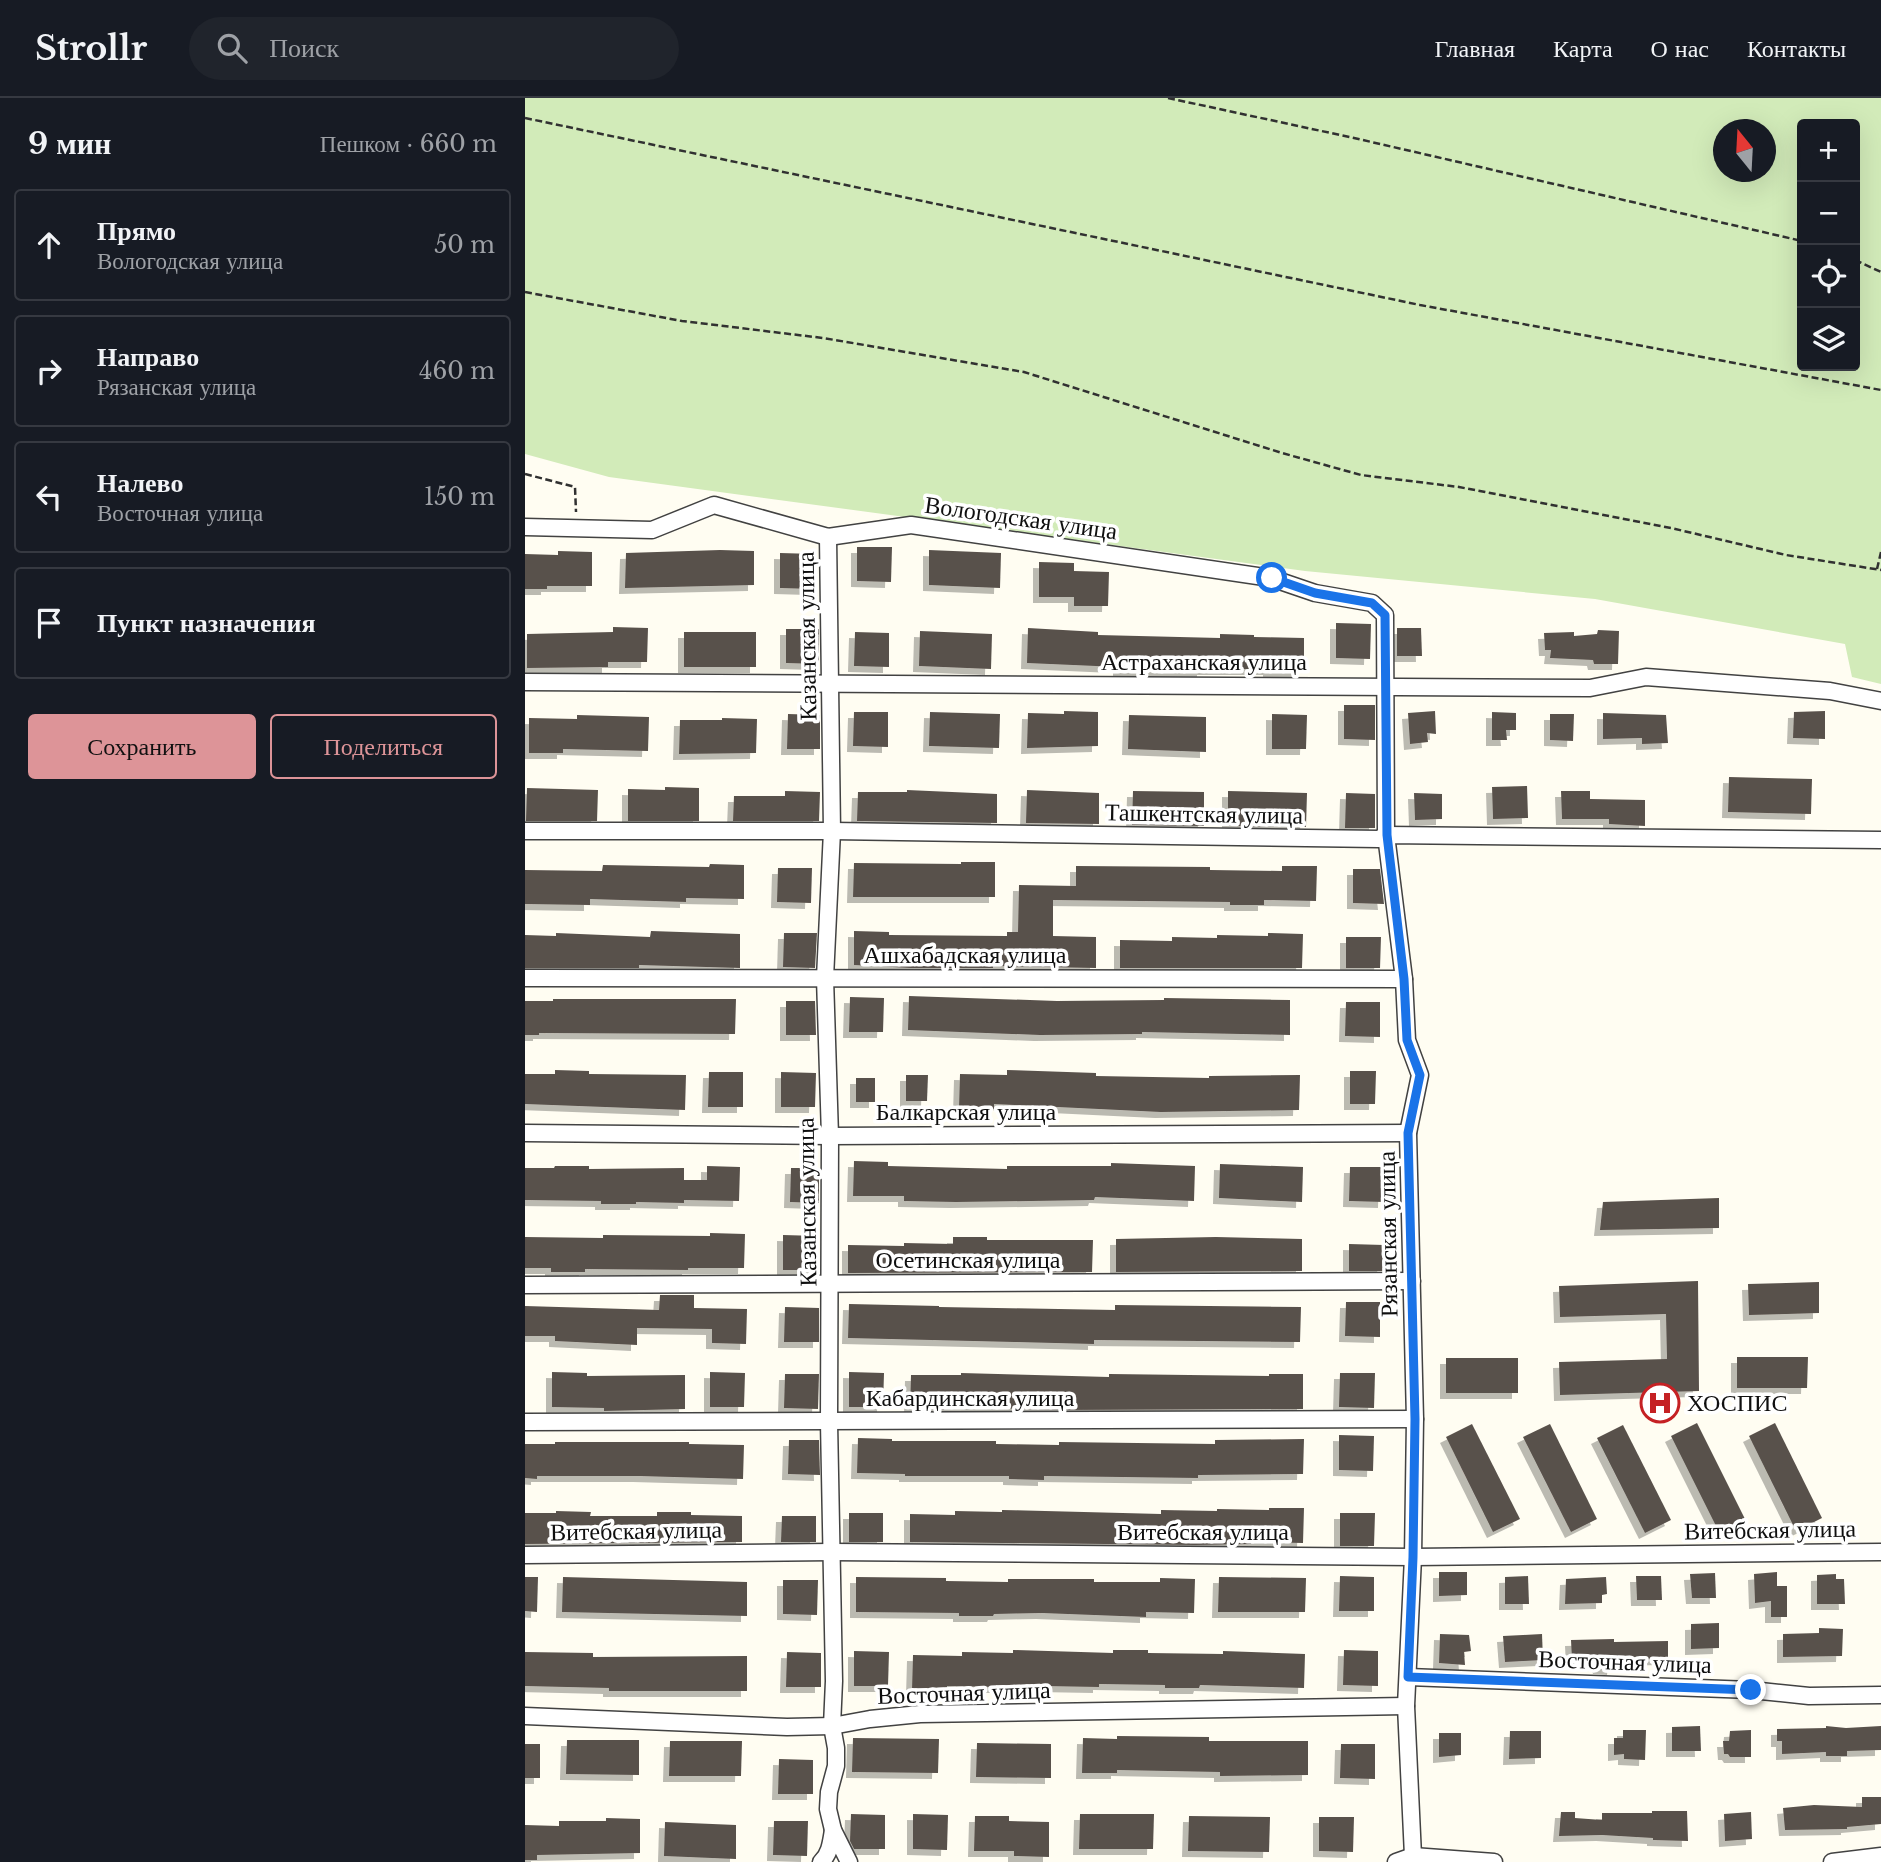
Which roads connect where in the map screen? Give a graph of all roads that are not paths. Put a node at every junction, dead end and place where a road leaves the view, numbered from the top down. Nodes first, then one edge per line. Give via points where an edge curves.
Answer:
1 (525, 527) edge
2 (828, 537) junction
3 (1385, 615) joint
4 (525, 682) edge
5 (831, 684) junction
6 (1386, 686) junction
7 (1881, 701) edge
8 (525, 831) edge
9 (832, 831) junction
10 (1387, 835) junction
11 (1881, 840) edge
12 (525, 978) edge
13 (825, 978) junction
14 (1404, 979) junction
15 (525, 1133) edge
16 (1408, 1133) junction
17 (830, 1136) junction
18 (1412, 1282) junction
19 (831, 1283) junction
20 (525, 1285) edge
21 (1415, 1419) junction
22 (525, 1422) edge
23 (829, 1422) junction
24 (832, 1552) junction
25 (1881, 1552) edge
26 (525, 1555) edge
27 (1413, 1557) junction
28 (1408, 1677) junction
29 (1881, 1695) edge
30 (1406, 1706) junction
31 (525, 1716) edge
32 (832, 1726) junction
33 (832, 1830) junction
34 (1413, 1856) junction
35 (1881, 1856) edge
36 (821, 1862) edge
37 (849, 1862) edge
38 (1396, 1862) edge
39 (1495, 1862) edge
40 (1832, 1862) edge

1 - 2 street, Вологодская улица via 652,530 714,505
2 - 3 street, Вологодская улица via 911,525 1272,578 1315,593 1372,603
2 - 5 street, Казанская улица
3 - 6 street, Рязанская улица
4 - 5 street, Астраханская улица
5 - 6 street, Астраханская улица
5 - 9 street, Казанская улица
6 - 7 street, Астраханская улица via 1590,688 1646,677 1831,691
6 - 10 street, Рязанская улица
8 - 9 street, Ташкентская улица
9 - 10 street, Ташкентская улица via 1379,839
9 - 13 street, Казанская улица
10 - 11 street, Ташкентская улица
10 - 14 street, Рязанская улица
12 - 13 street, Ашхабадская улица
13 - 14 street, Ашхабадская улица
13 - 17 street, Казанская улица
14 - 16 street, Рязанская улица via 1407,1040 1420,1075
15 - 17 street, Балкарская улица
16 - 17 street, Балкарская улица
16 - 18 street, Рязанская улица
17 - 19 street, Казанская улица
18 - 19 street, Осетинская улица
18 - 21 street, Рязанская улица
19 - 20 street, Осетинская улица
19 - 23 street, Казанская улица
21 - 23 street, Кабардинская улица
21 - 27 street, Рязанская улица
22 - 23 street, Кабардинская улица
23 - 24 street, Казанская улица
24 - 26 street, Витебская улица
24 - 27 street, Витебская улица
24 - 32 street, Казанская улица
25 - 27 street, Витебская улица
27 - 28 street, Рязанская улица
28 - 29 street, Восточная улица via 1809,1696
28 - 30 street, Рязанская улица
30 - 32 street, Восточная улица via 920,1714
30 - 34 street, Рязанская улица
31 - 32 street, Восточная улица
32 - 33 street, Казанская улица via 836,1766 828,1810
33 - 36 street via 831,1845
33 - 37 street, Казанская улица
34 - 38 street
34 - 39 street
35 - 40 street

